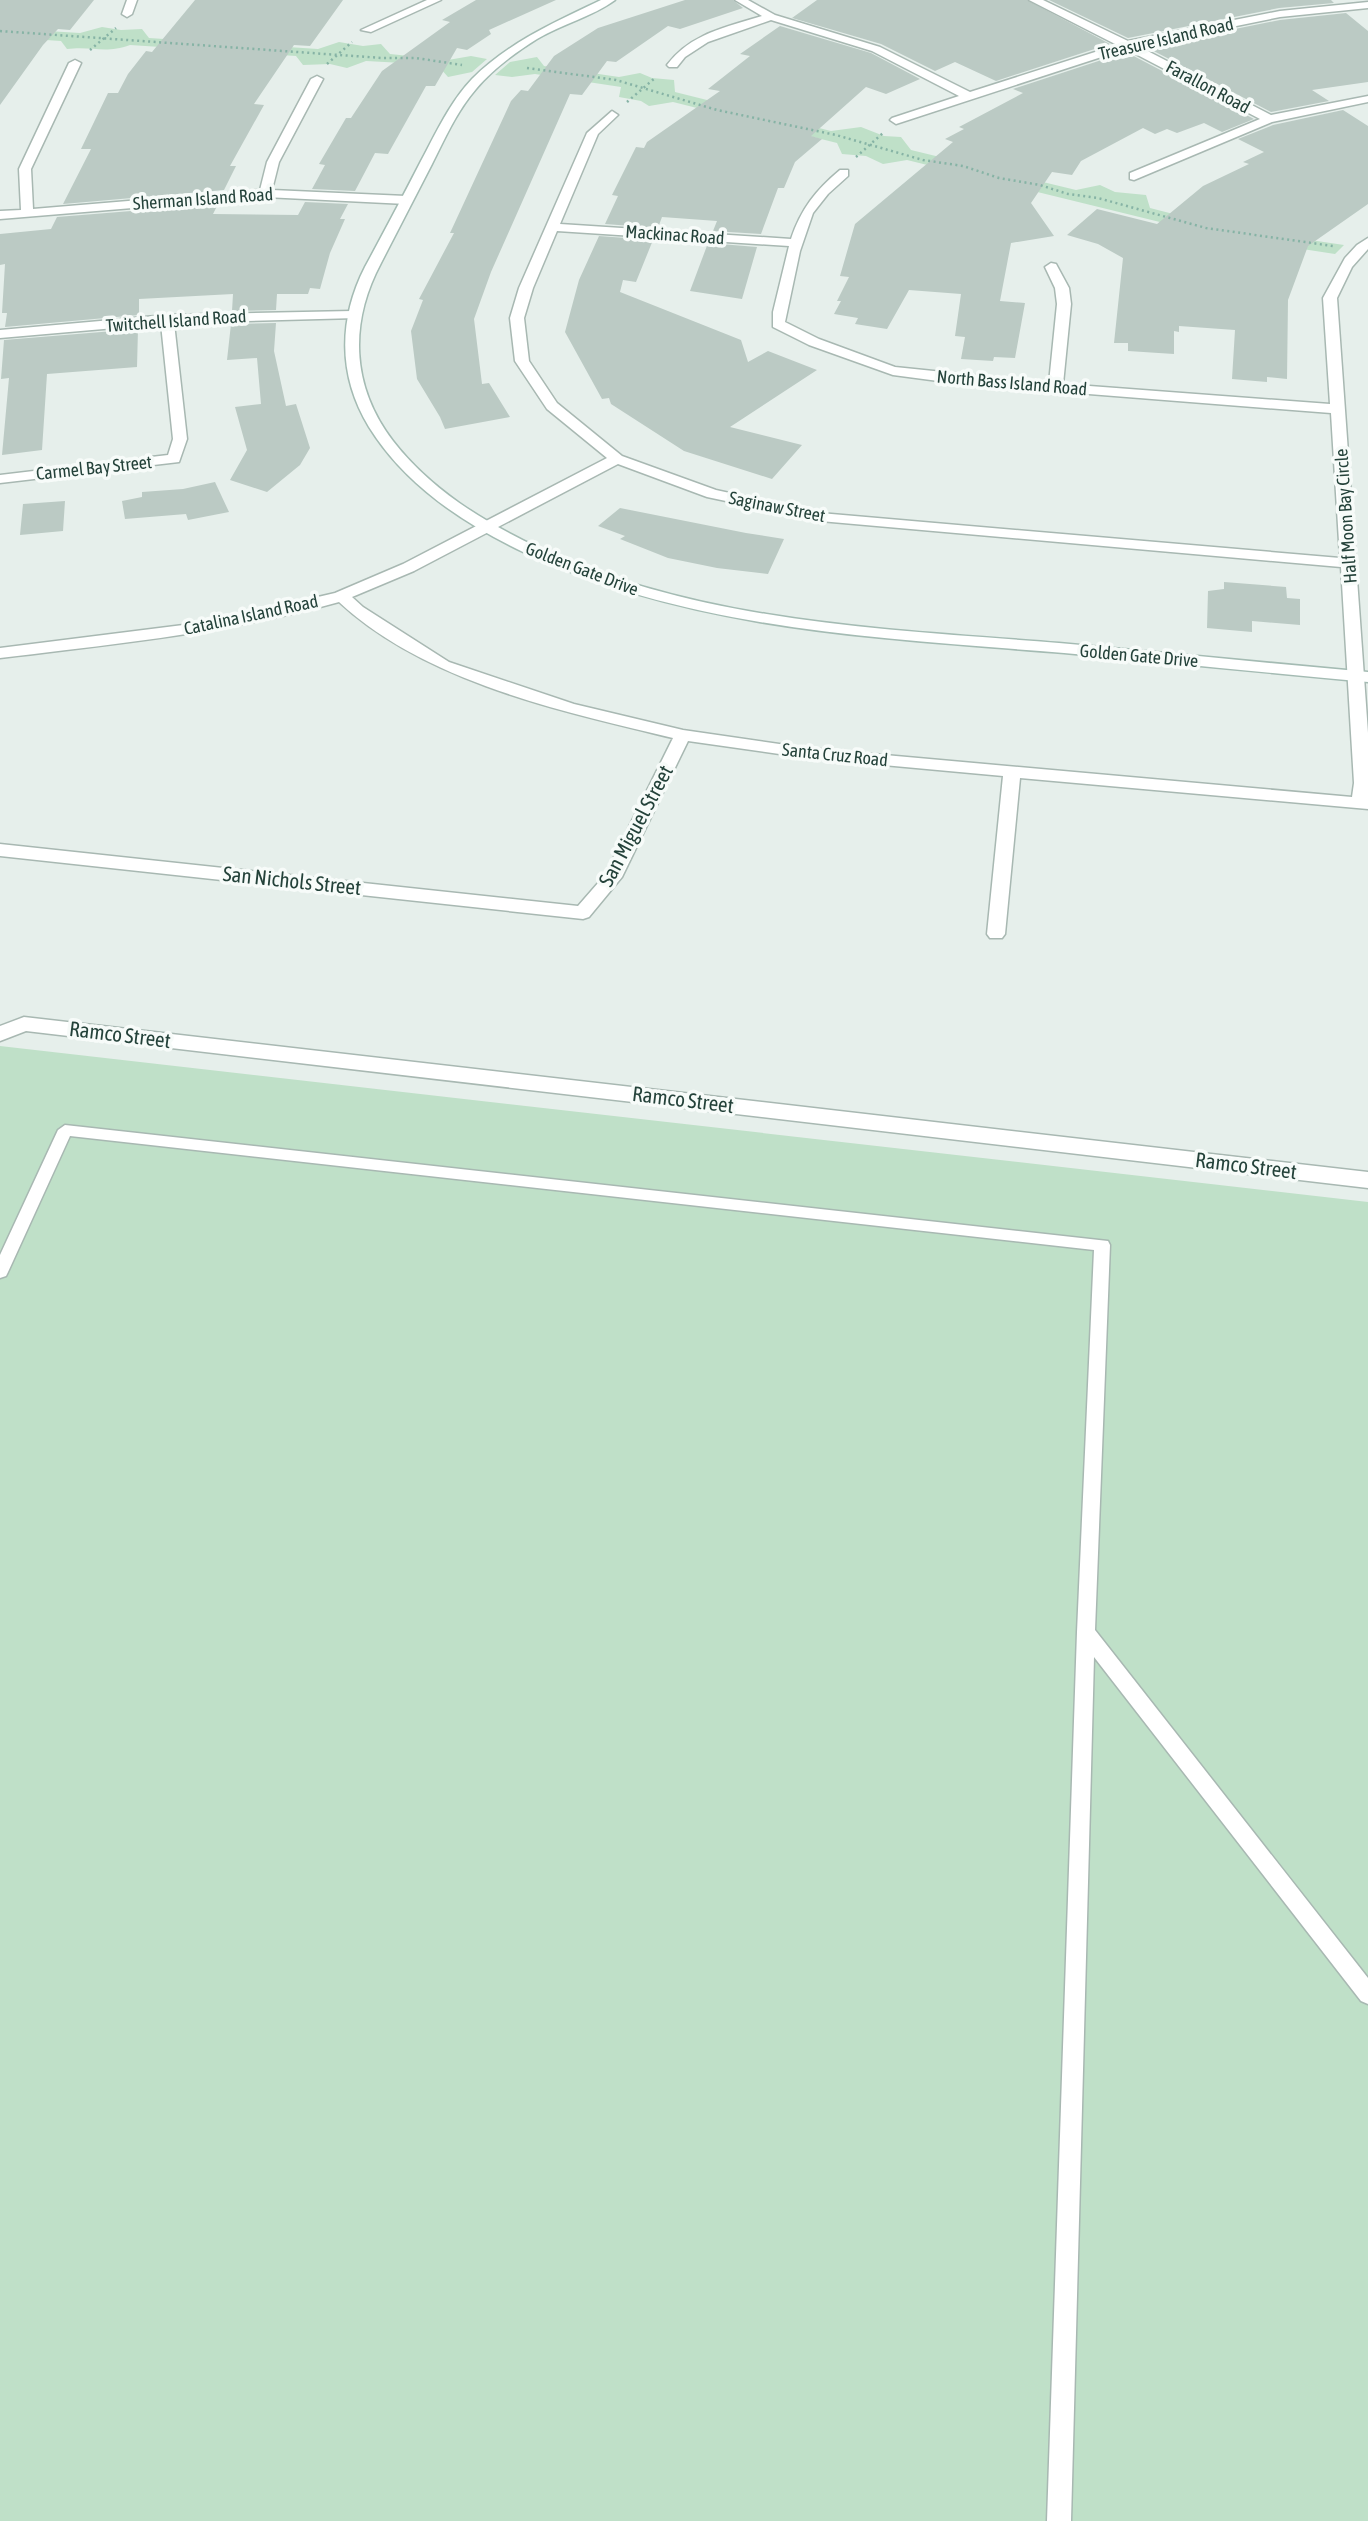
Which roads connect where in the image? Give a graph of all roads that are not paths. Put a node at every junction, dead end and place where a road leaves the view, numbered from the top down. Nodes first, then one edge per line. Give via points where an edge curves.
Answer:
1 (132, 0) edge
2 (436, 0) edge
3 (610, 0) edge
4 (740, 0) edge
5 (1034, 0) edge
6 (1368, 5) edge
7 (127, 14) road end
8 (771, 17) junction
9 (367, 30) road end
10 (1127, 45) junction
11 (75, 62) road end
12 (673, 65) road end
13 (317, 79) road end
14 (968, 96) junction
15 (1368, 99) edge
16 (612, 115) road end
17 (1269, 119) junction
18 (896, 120) road end
19 (844, 173) road end
20 (1134, 176) dead end
21 (265, 193) junction
22 (406, 200) junction
23 (27, 213) junction
24 (0, 215) edge
25 (552, 227) junction
26 (798, 243) junction
27 (1363, 246) edge
28 (1051, 267) dead end
29 (352, 315) junction
30 (167, 320) junction
31 (0, 334) edge
32 (1056, 387) junction
33 (1338, 410) junction
34 (617, 459) junction
35 (0, 478) edge
36 (488, 528) junction
37 (1349, 563) junction
38 (342, 596) junction
39 (0, 653) edge
40 (1362, 677) edge
41 (683, 735) junction
42 (1012, 772) junction
43 (1364, 803) edge
44 (0, 850) edge
45 (583, 913) joint
46 (996, 934) dead end
47 (0, 1034) edge
48 (1368, 1180) edge
49 (0, 1272) edge
50 (1086, 1632) junction
51 (1368, 1994) edge
52 (1059, 2521) edge

1 - 7 street
2 - 9 street
3 - 22 street, Golden Gate Drive via 534,36 473,85 449,118
4 - 8 street
5 - 10 street, Farallon Road
6 - 10 street, Treasure Island Road via 1280,14
8 - 12 street via 703,40 680,53
8 - 14 street via 876,49
10 - 14 street, Treasure Island Road
10 - 17 street, Farallon Road
11 - 23 street via 25,169
13 - 21 street via 273,162
14 - 18 street, Treasure Island Road
15 - 17 street
16 - 25 street, Saginaw Street via 593,133
17 - 20 street
19 - 26 street via 820,194 807,214
21 - 22 street, Sherman Island Road
21 - 23 street, Sherman Island Road
22 - 29 street, Golden Gate Drive
23 - 24 street, Sherman Island Road
25 - 26 street, Mackinac Road
25 - 34 street, Saginaw Street via 517,318 522,360 552,406
26 - 32 street, North Bass Island Road via 778,324 893,371
27 - 33 street, Half Moon Bay Circle via 1339,274 1330,298
28 - 32 street via 1064,304
29 - 30 street, Twitchell Island Road
29 - 36 street, Golden Gate Drive via 350,363 373,425 425,484
30 - 31 street, Twitchell Island Road
30 - 35 street, Carmel Bay Street via 180,439 174,459
32 - 33 street, North Bass Island Road
33 - 37 street, Half Moon Bay Circle
34 - 36 street, Catalina Island Road
34 - 37 street, Saginaw Street via 712,494 820,517
36 - 38 street, Catalina Island Road
36 - 40 street, Golden Gate Drive via 553,562 599,579 729,614
37 - 40 street, Half Moon Bay Circle
38 - 39 street, Catalina Island Road via 213,625
38 - 41 street, Santa Cruz Road via 443,665 569,708
40 - 43 street, Half Moon Bay Circle
41 - 42 street, Santa Cruz Road via 807,753
41 - 45 street, San Miguel Street via 614,877
42 - 43 street, Santa Cruz Road
42 - 46 street
44 - 45 street, San Nichols Street
47 - 48 street, Ramco Street via 24,1024
49 - 50 lane via 65,1130 1102,1245
50 - 51 lane
50 - 52 lane

